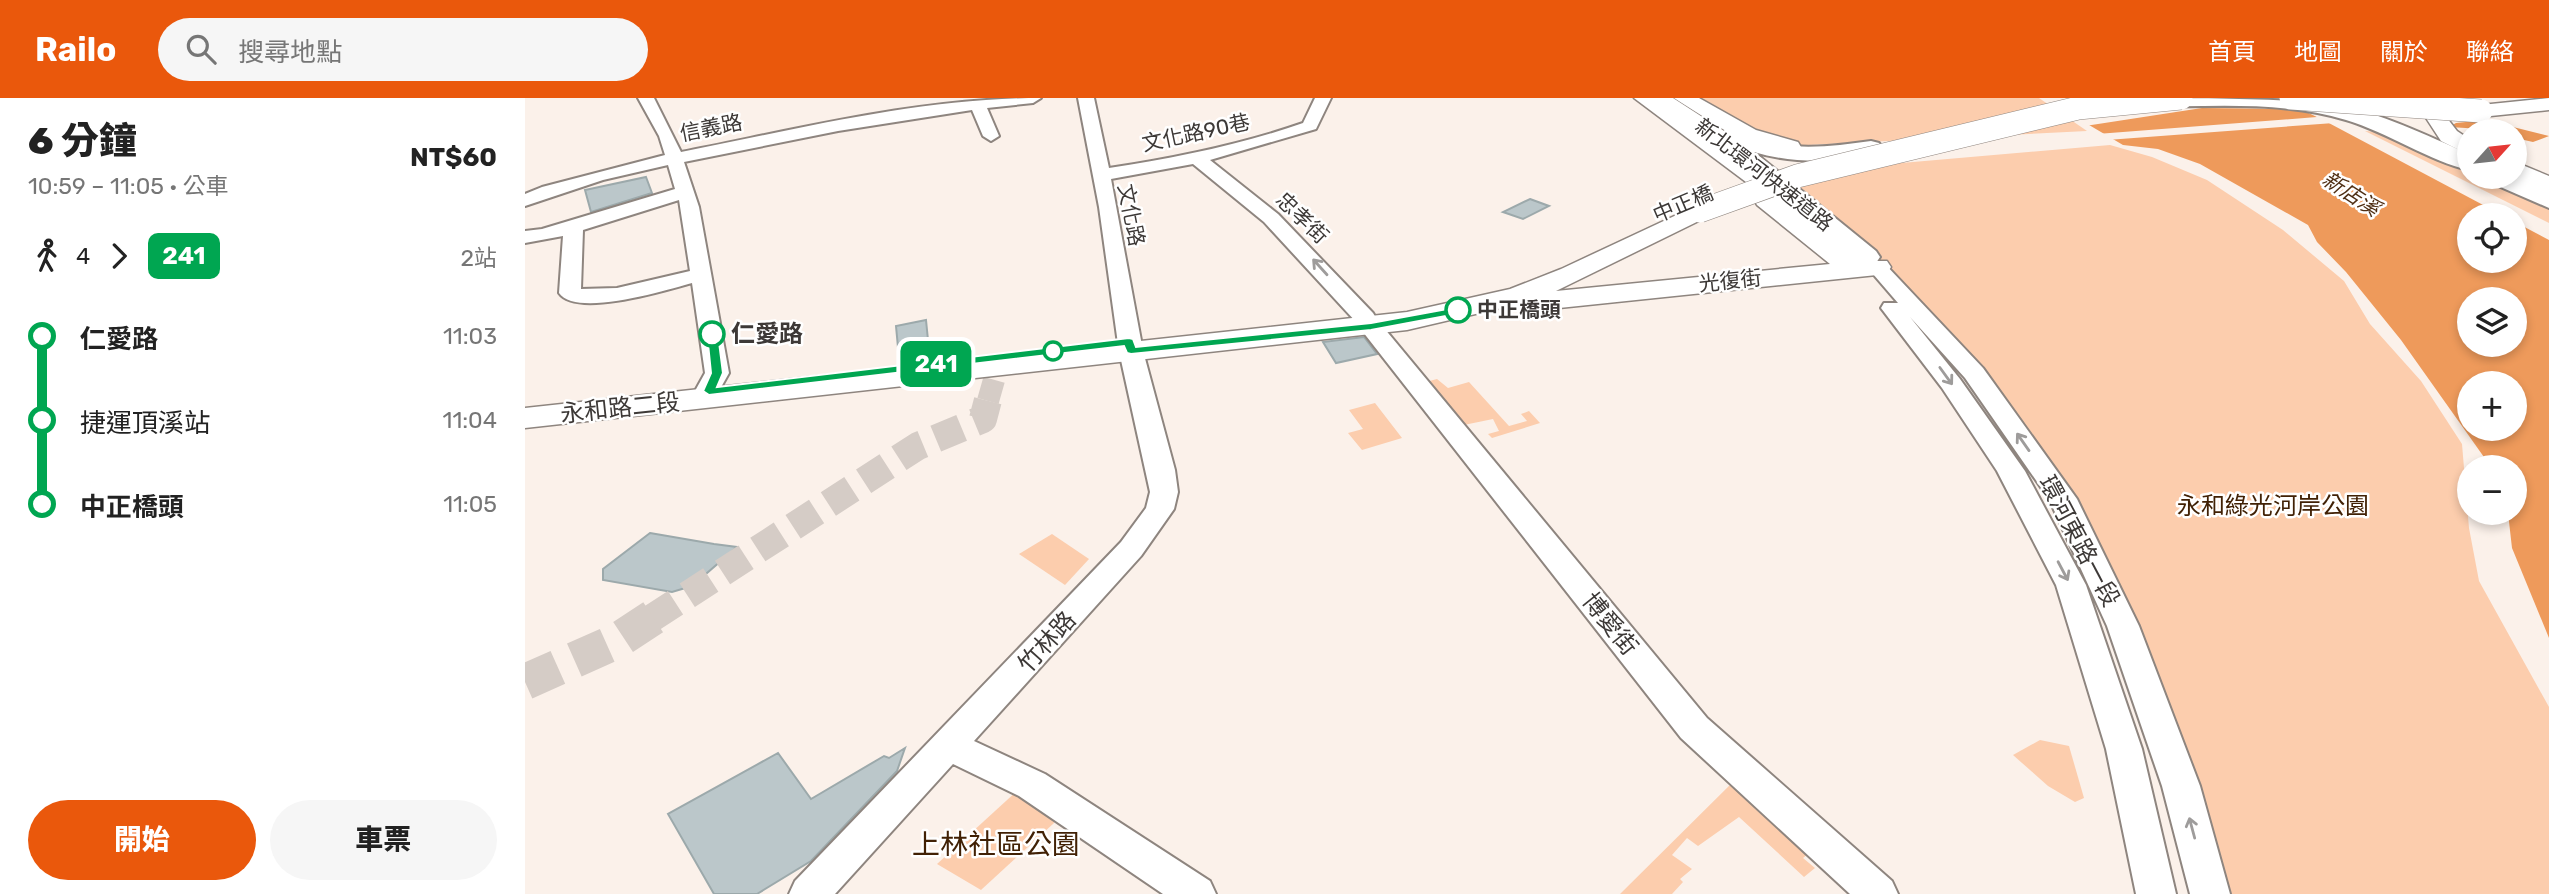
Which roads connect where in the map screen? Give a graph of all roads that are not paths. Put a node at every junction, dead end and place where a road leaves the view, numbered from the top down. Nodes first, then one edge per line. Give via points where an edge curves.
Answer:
1 (646, 98) edge
2 (1034, 98) edge
3 (1086, 98) edge
4 (1323, 98) edge
5 (1629, 98) edge
6 (1644, 98) edge
7 (1658, 98) edge
8 (1668, 98) edge
9 (1684, 98) edge
10 (2092, 98) edge
11 (2182, 98) edge
12 (2291, 98) edge
13 (2373, 98) edge
14 (2424, 98) edge
15 (2441, 98) edge
16 (2455, 98) edge
17 (2131, 101) junction
18 (2537, 102) edge
19 (978, 105) junction
20 (2484, 107) junction
21 (991, 136) dead end
22 (1910, 141) junction
23 (2457, 145) edge
24 (1871, 148) junction
25 (2457, 148) edge
26 (2457, 149) edge
27 (2457, 150) edge
28 (672, 158) junction
29 (1198, 159) junction
30 (1100, 176) junction
31 (2527, 177) edge
32 (2527, 187) edge
33 (2549, 187) edge
34 (2527, 189) edge
35 (686, 192) junction
36 (2549, 198) edge
37 (1774, 199) junction
38 (525, 200) edge
39 (1691, 207) junction
40 (563, 211) junction
41 (525, 237) edge
42 (1865, 264) junction
43 (700, 275) junction
44 (1582, 284) junction
45 (1465, 309) joint
46 (1368, 323) junction
47 (1130, 346) junction
48 (706, 396) junction
49 (525, 410) edge
50 (525, 418) edge
51 (949, 746) junction
52 (809, 894) edge
53 (1196, 894) edge
54 (1878, 894) edge
55 (2156, 894) edge
56 (2210, 894) edge

1 - 28 street via 667,136
2 - 19 street, 信義路
3 - 30 street, 文化路
4 - 29 street, 文化路90巷 via 1310,126 1249,148
5 - 37 main road
6 - 37 main road
7 - 42 highway, 新北環河快速道路 via 1807,204
8 - 24 highway via 1742,141 1776,150 1820,154
9 - 24 main road via 1748,135 1775,145 1816,150
10 - 22 main road, 中正橋
11 - 17 main road, 中正橋, bridge
12 - 20 main road, bridge
13 - 20 main road
14 - 26 highway via 2411,108 2410,118 2421,132
15 - 25 highway via 2427,109 2426,120
16 - 23 main road via 2436,118
17 - 27 highway, bridge via 2263,101 2321,108
17 - 39 main road, 中正橋, bridge via 2078,108 1797,176
18 - 20 main road
19 - 21 street
19 - 28 street, 信義路 via 887,117
22 - 24 main road
22 - 39 main road, 中正橋 via 1756,177
28 - 35 street
28 - 40 street, 信義路
29 - 30 street, 文化路90巷
46 -> 29 street, 忠孝街 via 1271,218
30 - 47 street, 文化路
31 - 33 highway
32 - 36 highway
34 - 36 highway
35 - 40 street
35 - 43 street
37 - 42 main road, 環河東路一段
38 - 40 street, 信義路
39 - 44 main road, 中正橋
39 - 46 main road, 中正橋 via 1499,286
40 - 41 street via 544,235
40 - 43 street via 570,293 589,297
42 - 44 main road, 光復街
42 -> 55 street, 環河東路一段 via 2011,471 2071,585 2124,749
56 -> 42 street, 環河東路一段 via 2181,786 2123,626 2063,499 1974,373
43 - 48 street via 717,373
44 - 45 main road, 光復街
45 - 46 main road, 永和路二段
46 - 47 main road, 永和路二段
46 - 54 street, 博愛街 via 1694,728
47 - 48 main road, 永和路二段
47 - 51 street, 竹林路 via 1161,470 1164,492 1160,509 1131,549
48 - 49 main road, 永和路二段
48 - 50 main road, 永和路二段
51 - 52 street, 竹林路
51 - 53 street via 1032,785

